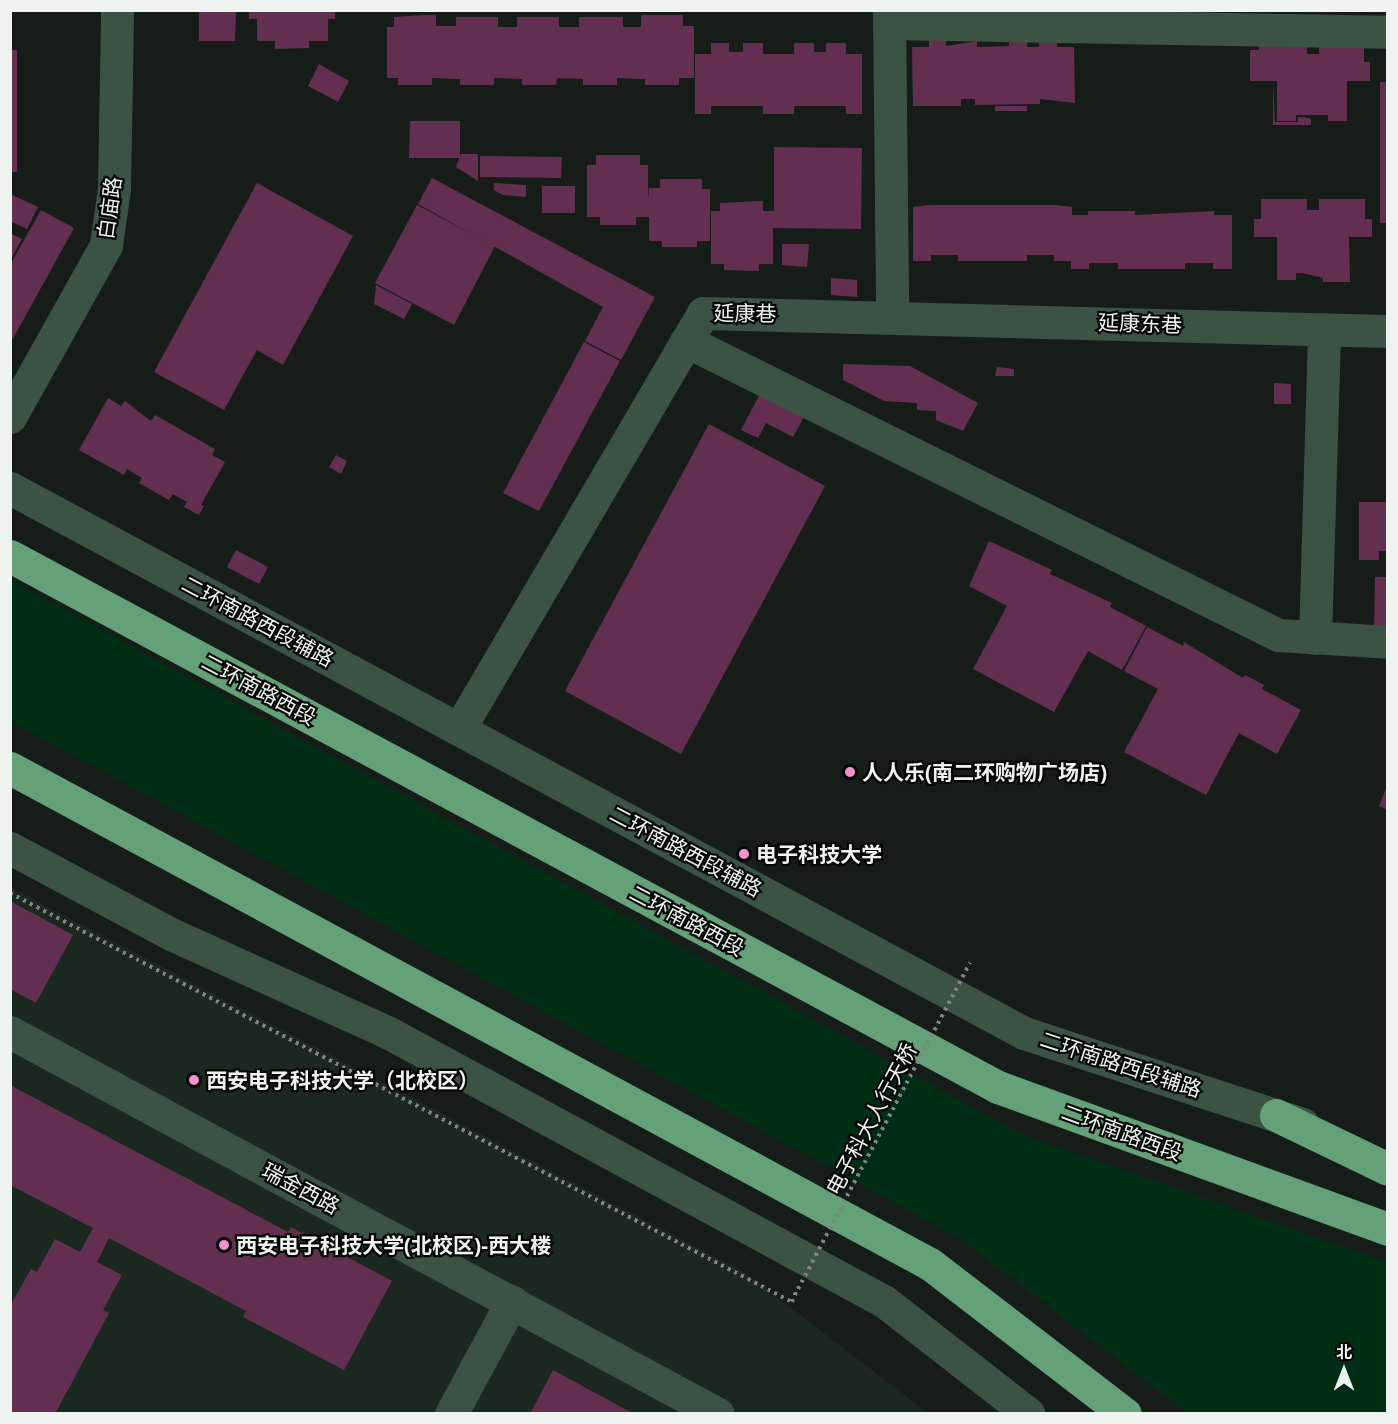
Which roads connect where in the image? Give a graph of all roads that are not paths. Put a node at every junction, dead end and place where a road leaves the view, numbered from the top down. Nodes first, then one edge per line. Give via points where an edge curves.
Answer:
1 (117, 10) edge
2 (889, 17) edge
3 (1388, 32) edge
4 (892, 315) junction
5 (1324, 329) junction
6 (1388, 331) edge
7 (686, 341) junction
8 (10, 417) edge
9 (10, 488) edge
10 (10, 556) edge
11 (1315, 638) junction
12 (1388, 642) edge
13 (459, 729) junction
14 (10, 768) edge
15 (10, 848) edge
16 (10, 1032) edge
17 (1276, 1115) junction
18 (1388, 1151) edge
19 (1218, 1167) junction
20 (1388, 1168) edge
21 (1388, 1205) edge
22 (1388, 1228) edge
23 (512, 1301) junction
24 (1121, 1411) edge
25 (451, 1413) edge
26 (718, 1413) edge
27 (1029, 1413) edge

1 - 8 street, 白庙路 via 114,189 106,244
2 - 3 street
2 - 4 street
4 - 5 street, 延康东巷
4 - 7 street, 延康巷 via 703,313
5 - 6 street, 延康东巷
5 - 11 street
7 - 11 street via 1278,635
7 - 13 street, 延康巷
9 - 13 street, 二环南路西段辅路
10 - 19 highway, 二环南路西段 via 998,1088
11 - 12 street
13 - 17 street, 二环南路西段辅路 via 1024,1033
14 - 24 highway via 930,1264
15 - 27 street via 171,934 389,1033 885,1302
16 - 23 street, 瑞金西路
17 - 18 street, 二环南路西段辅路
17 - 20 highway
19 - 21 highway
19 - 22 highway, 二环南路西段
23 - 25 street
23 - 26 street, 瑞金西路

